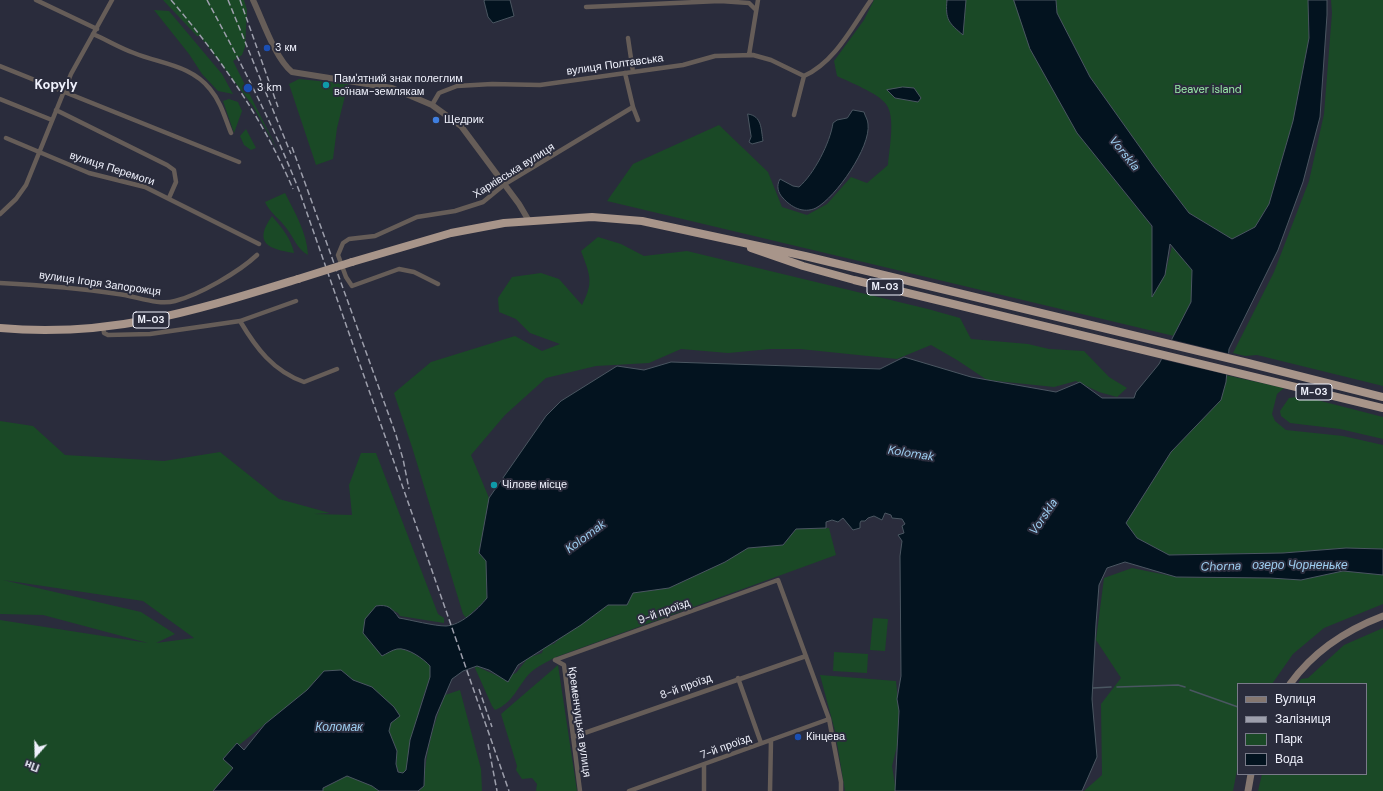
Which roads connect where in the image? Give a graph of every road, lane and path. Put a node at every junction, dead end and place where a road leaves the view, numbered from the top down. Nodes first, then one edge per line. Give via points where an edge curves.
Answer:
1 (36, 0) edge
2 (253, 0) edge
3 (758, 0) edge
4 (871, 0) edge
5 (110, 1) edge
6 (586, 7) dead end
7 (755, 9) junction
8 (97, 28) junction
9 (93, 34) junction
10 (628, 38) dead end
11 (749, 55) junction
12 (0, 66) edge
13 (633, 72) junction
14 (625, 73) junction
15 (804, 76) junction
16 (64, 92) junction
17 (0, 99) edge
18 (432, 104) junction
19 (633, 107) junction
20 (56, 110) junction
21 (794, 115) dead end
22 (52, 120) junction
23 (638, 120) dead end
24 (231, 133) dead end
25 (6, 138) dead end
26 (39, 152) junction
27 (239, 162) dead end
28 (505, 184) junction
29 (169, 198) junction
30 (0, 214) edge
31 (529, 220) junction
32 (712, 235) junction
33 (259, 244) dead end
34 (257, 255) dead end
35 (0, 283) edge
36 (438, 284) dead end
37 (296, 301) dead end
38 (240, 321) junction
39 (103, 327) junction
40 (0, 328) edge
41 (337, 369) dead end
42 (1383, 397) edge
43 (1383, 408) edge
44 (1383, 616) edge
45 (806, 656) junction
46 (555, 660) joint
47 (738, 678) junction
48 (1291, 683) edge
49 (829, 719) junction
50 (573, 738) junction
51 (771, 740) junction
52 (761, 744) junction
53 (704, 764) junction
54 (1251, 775) edge
55 (646, 785) junction
56 (580, 791) edge
57 (629, 791) edge
58 (646, 791) edge
59 (704, 791) edge
60 (770, 791) edge
61 (841, 791) edge
62 (1248, 791) edge

1 - 8 street
2 - 18 street via 279,54 292,72 392,88
3 - 7 street
4 - 15 street via 839,46 816,71
5 - 8 street
6 - 7 street via 720,1 749,3
7 - 11 street
8 - 9 street
9 - 16 street
9 - 24 street via 135,53 184,69 200,79 211,89
10 - 13 street
11 - 13 street, вулиця Полтавська via 715,56 683,65
11 - 15 street, вулиця Полтавська via 771,60
12 - 16 street
13 - 14 street, вулиця Полтавська
14 - 18 street, вулиця Полтавська via 540,85 457,86 439,93
14 - 19 street
15 - 21 street
16 - 20 street
16 - 27 street
17 - 22 street
18 - 28 street via 461,126
19 - 23 street
19 - 28 street, Харківська вулиця
20 - 22 street
20 - 29 street, вулиця Перемоги via 174,170 176,182
22 - 26 street
25 - 26 street, вулиця Перемоги
26 - 29 street, вулиця Перемоги via 89,173 145,187
26 - 30 street via 26,185
28 - 31 street
28 - 36 street, Харківська вулиця via 483,202 469,208 417,217 376,236 349,239 343,243 338,255 352,286 399,269 414,272
29 - 33 street, вулиця Перемоги
31 - 32 highway, М-03 via 592,217 642,221
31 - 39 highway, М-03, bridge via 451,233 183,313
32 - 42 highway, М-03
32 - 43 highway, М-03 via 803,266
34 - 35 street, вулиця Ігоря Запорожця via 232,275 175,302 72,288
37 - 38 street
38 - 39 street via 137,335 108,335 104,333
38 - 41 street via 264,357 292,378 304,382
39 - 40 highway, М-03 via 51,331
44 - 48 main road via 1331,642 1312,658
45 - 46 street, 9-й проїзд via 778,580
45 - 47 street, 8-й проїзд
45 - 49 street
46 - 50 street, Кременчуцька вулиця via 564,665
47 - 50 street, 8-й проїзд
47 - 52 street
49 - 51 street, 7-й проїзд
49 - 61 street
50 - 56 street, Кременчуцька вулиця
51 - 52 street, 7-й проїзд
51 - 60 street
52 - 53 street, 7-й проїзд
53 - 55 street, 7-й проїзд
53 - 59 street
54 - 62 main road
55 - 57 street, 7-й проїзд
55 - 58 street

